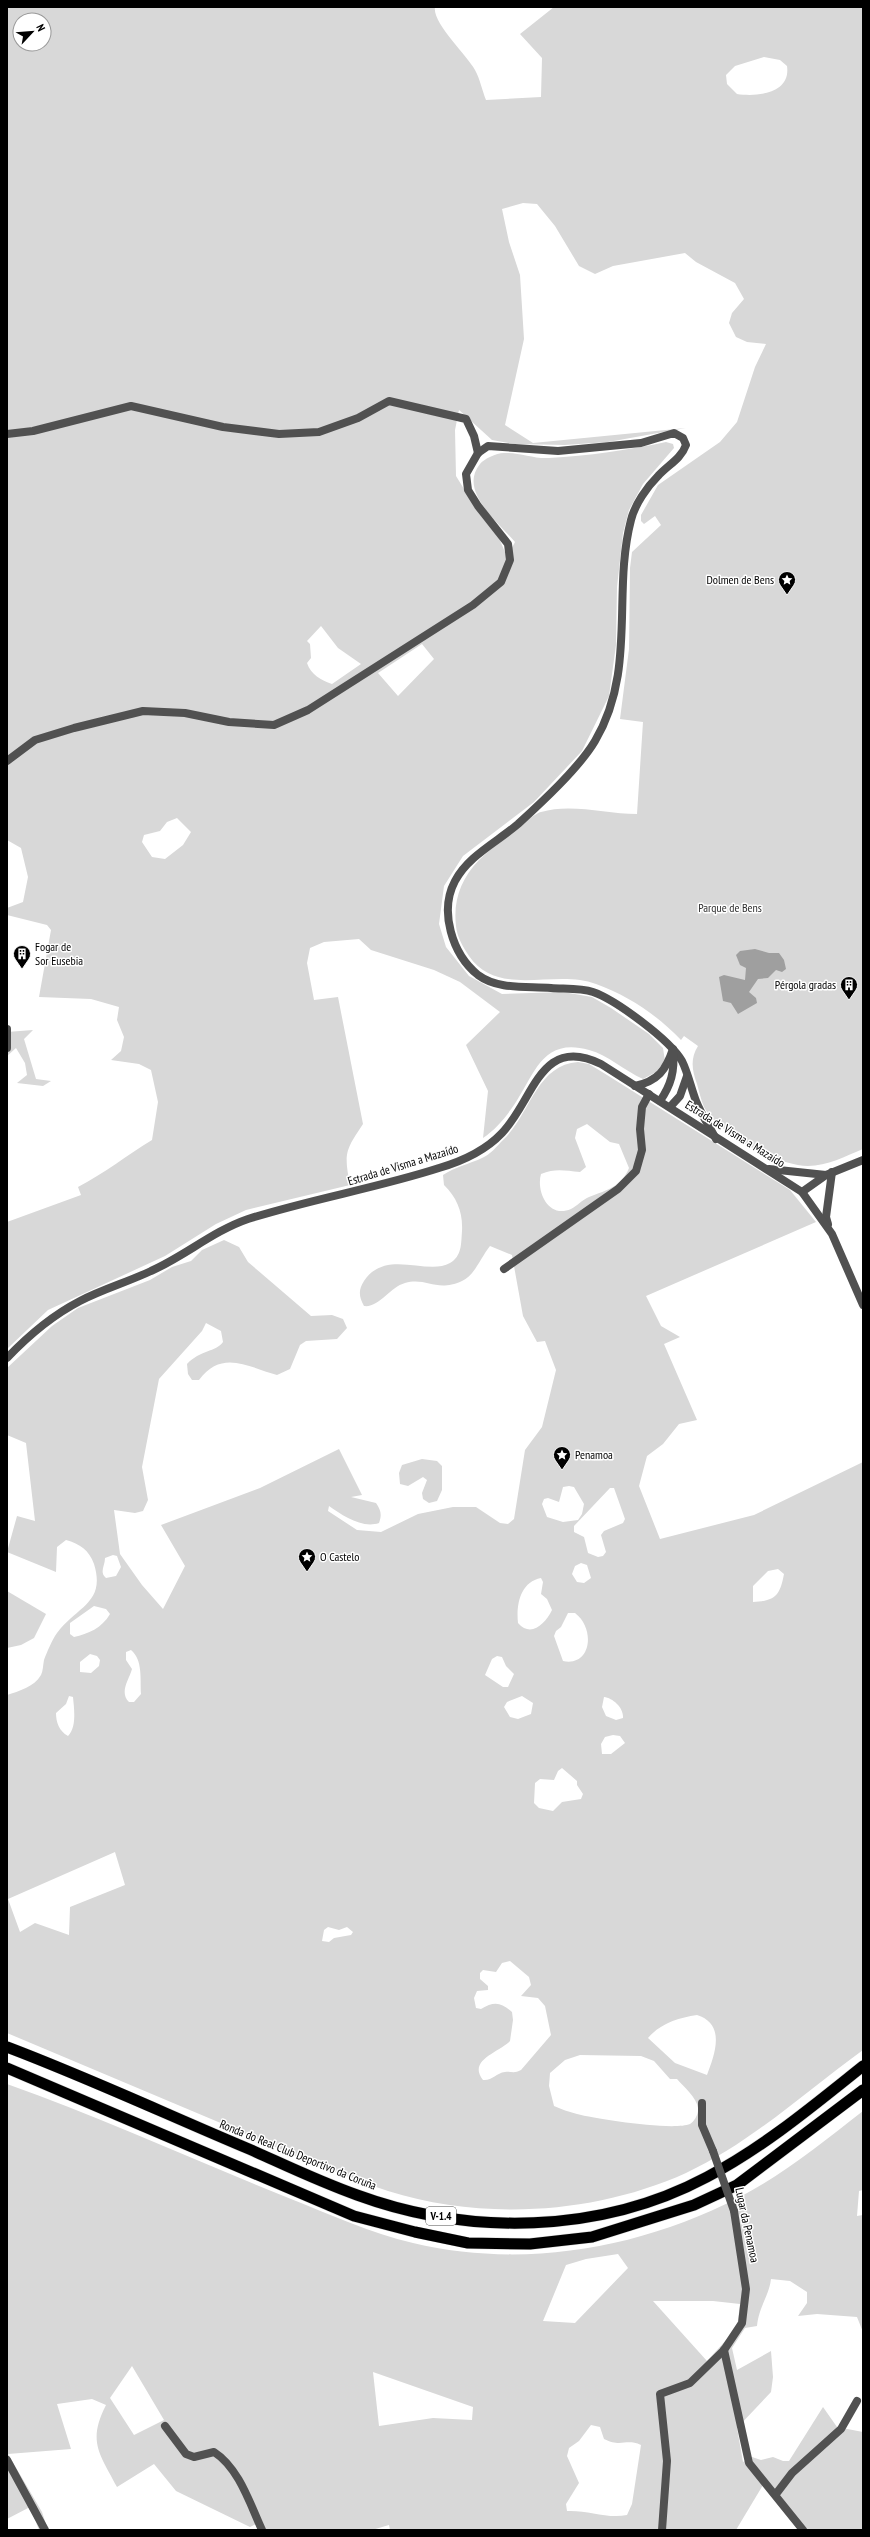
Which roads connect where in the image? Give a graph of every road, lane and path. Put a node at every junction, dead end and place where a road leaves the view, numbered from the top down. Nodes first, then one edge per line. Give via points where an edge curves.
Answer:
1 (7, 434) edge
2 (478, 453) junction
3 (7, 760) edge
4 (7, 1029) edge
5 (7, 1048) edge
6 (673, 1049) junction
7 (687, 1075) junction
8 (635, 1086) junction
9 (649, 1094) junction
10 (660, 1101) junction
11 (670, 1107) junction
12 (716, 1139) junction
13 (863, 1160) edge
14 (768, 1169) junction
15 (829, 1174) junction
16 (802, 1192) junction
17 (832, 1234) junction
18 (504, 1269) dead end
19 (863, 1305) edge
20 (7, 1358) edge
21 (7, 2047) edge
22 (863, 2066) edge
23 (7, 2068) edge
24 (863, 2090) edge
25 (702, 2103) dead end
26 (724, 2350) junction
27 (857, 2401) dead end
28 (165, 2426) dead end
29 (7, 2460) edge
30 (776, 2494) junction
31 (45, 2530) edge
32 (262, 2530) edge
33 (662, 2530) edge
34 (802, 2530) edge

1 - 2 street via 33,431 131,406 223,427 279,434 319,432 358,418 389,401 466,419
2 - 3 street via 466,474 468,490 508,544 510,560 501,582 473,605 308,710 274,725 229,722 185,712 143,711 35,740
2 - 6 street via 488,446 558,451 641,442 674,433 683,438 686,445 683,453 658,476 644,494 632,517 624,570 622,650 610,708 594,742 574,768 518,824 472,860 455,881 448,907 450,933 463,958 478,974 495,984 593,992 636,1018
4 - 5 street
6 - 7 street
6 - 8 street via 666,1068 659,1077
6 - 10 street via 675,1067 672,1080
7 - 11 street via 680,1096
7 - 12 street via 697,1104
8 - 9 street, Estrada de Visma a Mazaído
8 - 20 street, Estrada de Visma a Mazaído via 592,1060 573,1057 557,1060 542,1071 503,1133 471,1156 413,1176 234,1225 165,1265 100,1292 60,1313
9 - 10 street, Estrada de Visma a Mazaído
9 - 18 street via 642,1107 642,1150 636,1172 618,1189
10 - 11 street, Estrada de Visma a Mazaído
11 - 12 street, Estrada de Visma a Mazaído
12 - 14 street, Estrada de Visma a Mazaído
13 - 15 street
14 - 15 street
14 - 16 street, Estrada de Visma a Mazaído
15 - 16 street
15 - 17 street via 826,1217
16 - 17 street, Estrada de Visma a Mazaído
17 - 19 street, Estrada de Visma a Mazaído
21 - 22 highway, Ronda do Real Club Deportivo da Coruña / V-1.4 via 357,2195 423,2214 496,2224 572,2220 621,2211 705,2179 774,2136
23 - 24 highway, V-1.4 via 354,2216 468,2243 530,2244 592,2237 694,2205 737,2185
25 - 26 street, Lugar da Penamoa, bridge via 702,2125 734,2211 742,2256 745,2308 737,2334
26 - 30 street via 749,2462
26 - 33 street, Lugar da Penamoa via 690,2383 660,2394 668,2461
27 - 30 street via 841,2429 792,2473
28 - 32 street via 186,2454 194,2457 214,2452 221,2456 241,2484
29 - 31 street
30 - 34 street

